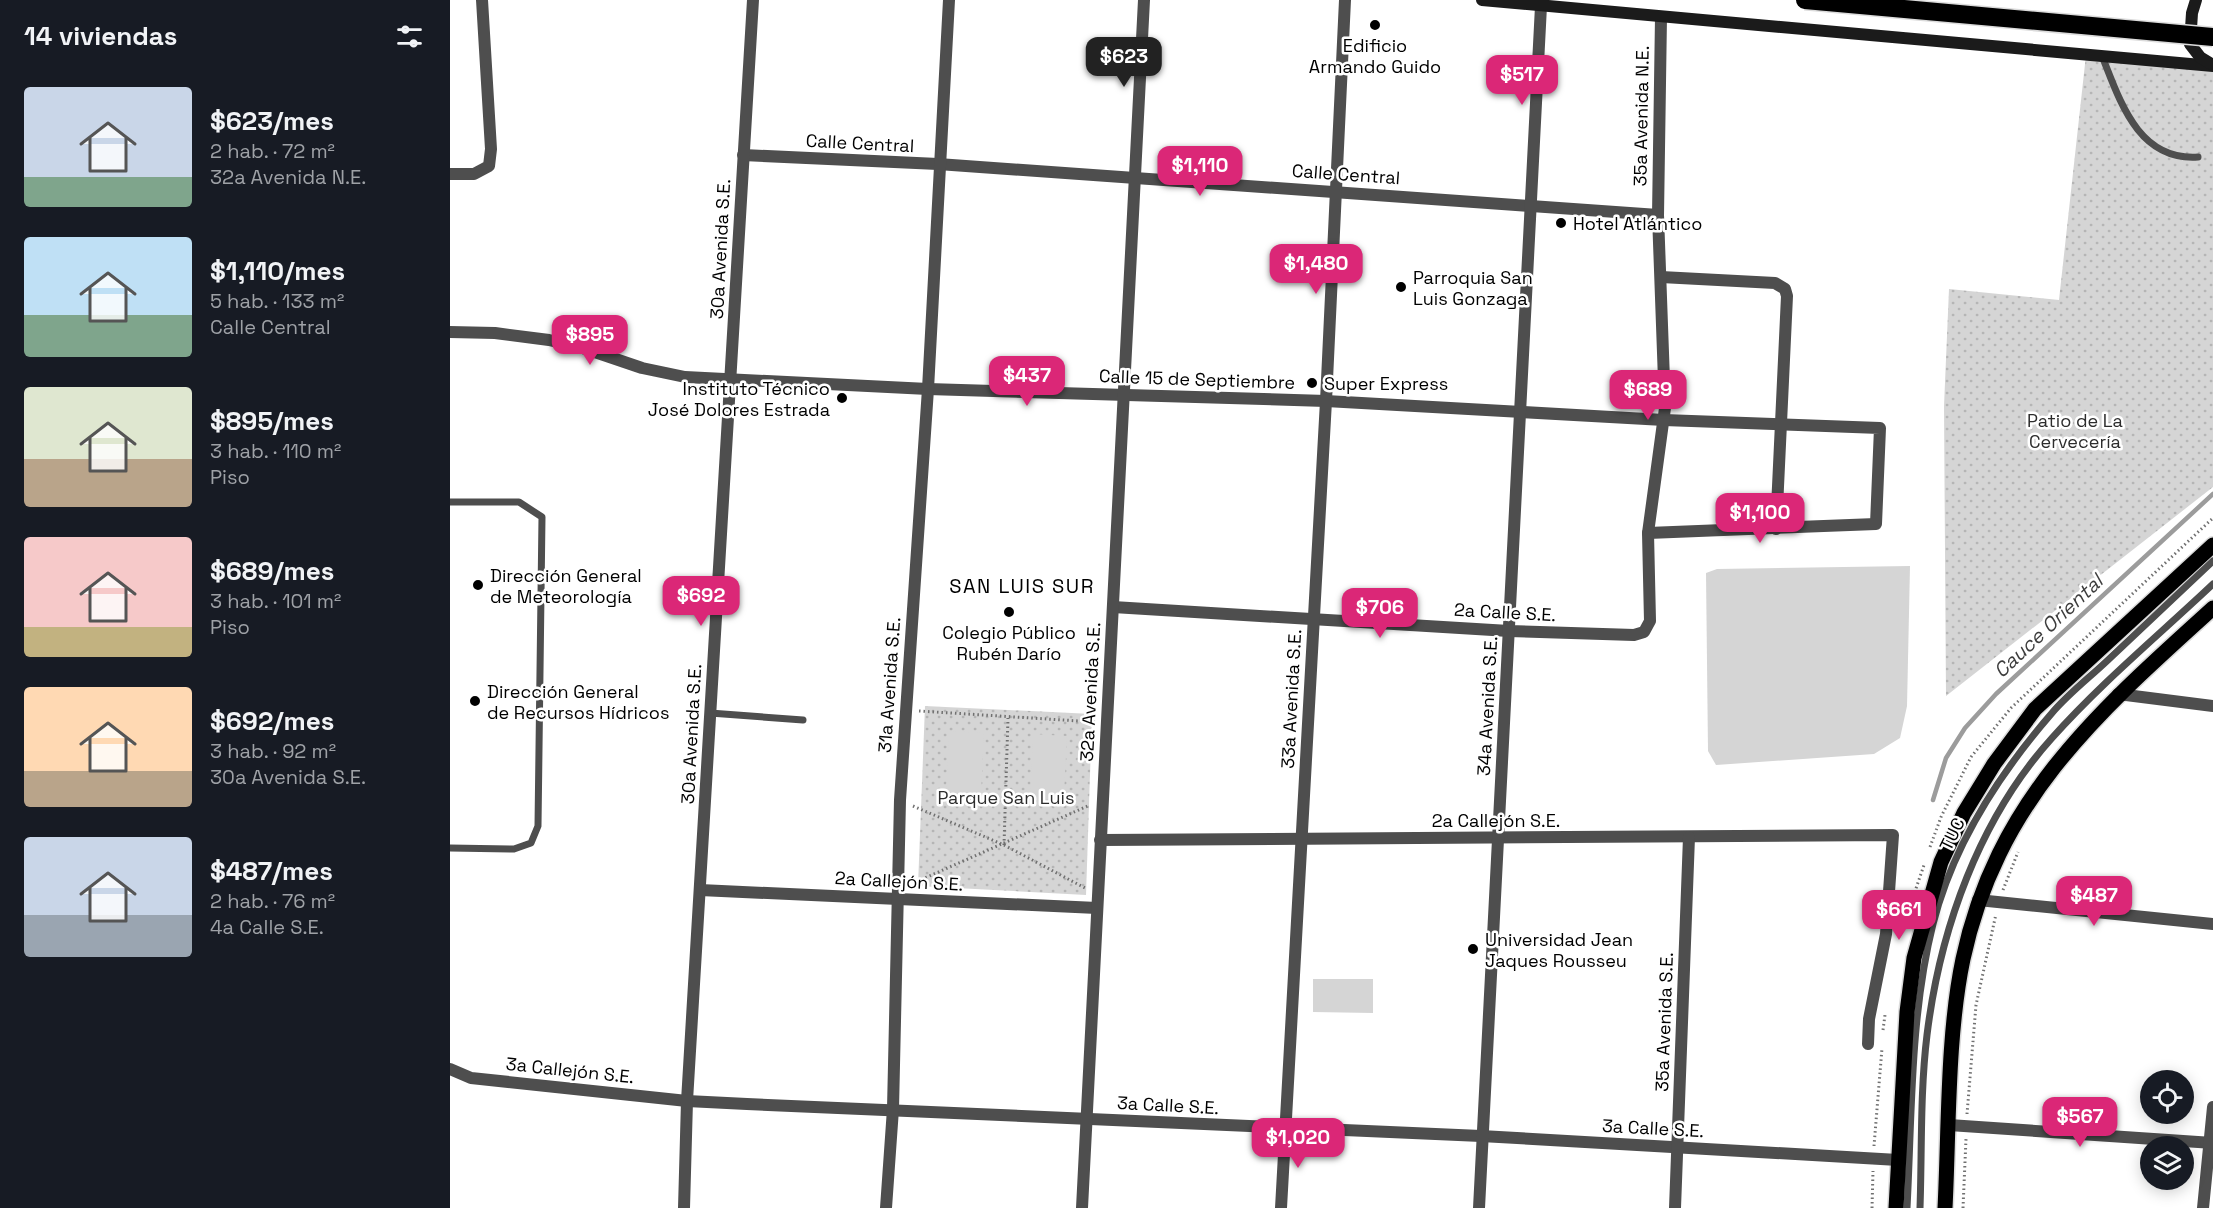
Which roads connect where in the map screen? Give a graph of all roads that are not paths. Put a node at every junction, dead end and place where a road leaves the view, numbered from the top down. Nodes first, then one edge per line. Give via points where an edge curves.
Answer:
1 (482, 0) edge
2 (753, 0) edge
3 (949, 0) edge
4 (1144, 0) edge
5 (1345, 0) edge
6 (1482, 0) edge
7 (1804, 0) edge
8 (2196, 0) edge
9 (1541, 6) junction
10 (1661, 16) junction
11 (2213, 37) edge
12 (2190, 44) junction
13 (2102, 56) junction
14 (2163, 62) junction
15 (2213, 66) edge
16 (743, 155) junction
17 (2199, 157) dead end
18 (938, 164) junction
19 (450, 174) edge
20 (1133, 178) junction
21 (1336, 191) junction
22 (1532, 207) junction
23 (1658, 215) junction
24 (1661, 277) junction
25 (450, 332) edge
26 (730, 380) junction
27 (928, 388) junction
28 (1124, 395) junction
29 (1326, 401) junction
30 (1521, 411) junction
31 (1664, 420) junction
32 (1780, 424) junction
33 (450, 502) edge
34 (1776, 529) junction
35 (1647, 533) junction
36 (2213, 545) edge
37 (2213, 561) edge
38 (2213, 584) edge
39 (1113, 607) junction
40 (2213, 608) edge
41 (1314, 620) junction
42 (1509, 631) junction
43 (2118, 694) junction
44 (2213, 706) edge
45 (710, 713) junction
46 (803, 720) dead end
47 (1689, 837) junction
48 (1498, 838) junction
49 (1301, 839) junction
50 (1100, 840) junction
51 (450, 848) edge
52 (700, 890) junction
53 (898, 895) junction
54 (1978, 900) junction
55 (1097, 901) junction
56 (2213, 924) edge
57 (1868, 1044) dead end
58 (450, 1069) edge
59 (687, 1101) junction
60 (2213, 1107) edge
61 (893, 1109) junction
62 (1086, 1119) junction
63 (1949, 1125) junction
64 (1285, 1129) junction
65 (1482, 1137) junction
66 (2211, 1143) edge
67 (1678, 1147) junction
68 (1898, 1160) junction
69 (684, 1208) edge
70 (886, 1208) edge
71 (1082, 1208) edge
72 (1281, 1208) edge
73 (1479, 1208) edge
74 (1675, 1208) edge
75 (1896, 1208) edge
76 (1907, 1208) edge
77 (1920, 1208) edge
78 (1945, 1208) edge
79 (2203, 1208) edge

1 - 19 street via 489,166 474,174
2 - 16 street, 30a Avenida S.E.
3 - 18 street, 31a Avenida S.E.
4 - 20 street, 32a Avenida S.E.
5 - 21 street, 33a Avenida S.E.
6 - 9 street
7 - 11 highway, bridge
8 - 12 street
9 - 10 street
9 - 22 street, 34a Avenida S.E.
10 - 13 street
10 - 23 street, 35a Avenida N.E.
12 - 14 street via 2179,56
12 - 15 street
13 - 14 street
13 - 17 lane via 2125,113 2141,134 2181,158
14 - 15 street
16 - 18 street, Calle Central
16 - 26 street, 30a Avenida S.E.
18 - 20 street, Calle Central
18 - 27 street, 31a Avenida S.E.
20 - 21 street, Calle Central
20 - 28 street, 32a Avenida S.E.
21 - 22 street, Calle Central
21 - 29 street, 33a Avenida S.E.
22 - 23 street, Calle Central
22 - 30 street, 34a Avenida S.E.
23 - 24 street
24 - 31 street
24 - 32 street via 1775,283 1785,289
25 - 26 street, Calle 15 de Septiembre via 549,340 642,368 685,377
26 - 27 street, Calle 15 de Septiembre
26 - 45 street, 30a Avenida S.E.
27 - 28 street, Calle 15 de Septiembre
27 - 53 street, 31a Avenida S.E. via 905,710
28 - 29 street, Calle 15 de Septiembre
28 - 39 street, 32a Avenida S.E.
29 - 30 street, Calle 15 de Septiembre
29 - 41 street, 33a Avenida S.E.
30 - 31 street, Calle 15 de Septiembre
30 - 42 street, 34a Avenida S.E.
31 - 32 street, Calle 15 de Septiembre
31 - 35 street
32 - 34 street
32 - 34 street, Calle 15 de Septiembre via 1877,426 1881,432 1876,524
33 - 51 lane via 519,502 542,517 538,826 531,843 513,849
34 - 35 street
35 - 42 street, 2a Calle S.E. via 1650,621 1644,632 1634,635
36 - 68 main road via 2035,709 1964,813 1941,862 1914,958
37 - 76 lane, TUC via 2053,711 2002,775 1972,826 1950,873 1926,955
38 - 77 lane, TUC via 2051,739 1991,826 1955,908 1934,989 1927,1037
39 - 41 street, 2a Calle S.E.
39 - 50 street, 32a Avenida S.E.
40 - 43 main road
41 - 42 street, 2a Calle S.E.
41 - 49 street, 33a Avenida S.E.
42 - 48 street, 34a Avenida S.E.
43 - 44 street
43 - 54 main road via 2047,773 2008,835
45 - 46 lane
45 - 52 street, 30a Avenida S.E.
47 - 48 street, 2a Callejón S.E.
47 - 57 street, 2a Callejón S.E. via 1893,836 1886,934 1869,1018
47 - 67 street, 35a Avenida S.E.
48 - 49 street, 2a Callejón S.E.
48 - 65 street, 34a Avenida S.E.
49 - 50 street, 2a Callejón S.E.
49 - 64 street, 33a Avenida S.E.
50 - 55 street, 32a Avenida S.E.
52 - 53 street, 2a Callejón S.E.
52 - 59 street, 30a Avenida S.E.
53 - 55 street, 2a Callejón S.E.
53 - 61 street, 31a Avenida S.E.
54 - 56 street
54 - 63 main road via 1963,960 1954,1029
55 - 62 street, 32a Avenida S.E.
58 - 59 street, 3a Callejón S.E. via 471,1078
59 - 61 street, 3a Calle S.E.
59 - 69 street, 30a Avenida S.E.
60 - 66 street
61 - 62 street, 3a Calle S.E.
61 - 70 street, 31a Avenida S.E.
62 - 64 street, 3a Calle S.E.
62 - 71 street, 32a Avenida S.E.
63 - 66 street
63 - 78 main road
64 - 65 street, 3a Calle S.E.
64 - 72 street, 33a Avenida S.E.
65 - 67 street, 3a Calle S.E.
65 - 73 street, 34a Avenida S.E.
66 - 79 street
67 - 68 street, 3a Calle S.E.
67 - 74 street, 35a Avenida S.E.
68 - 75 main road

